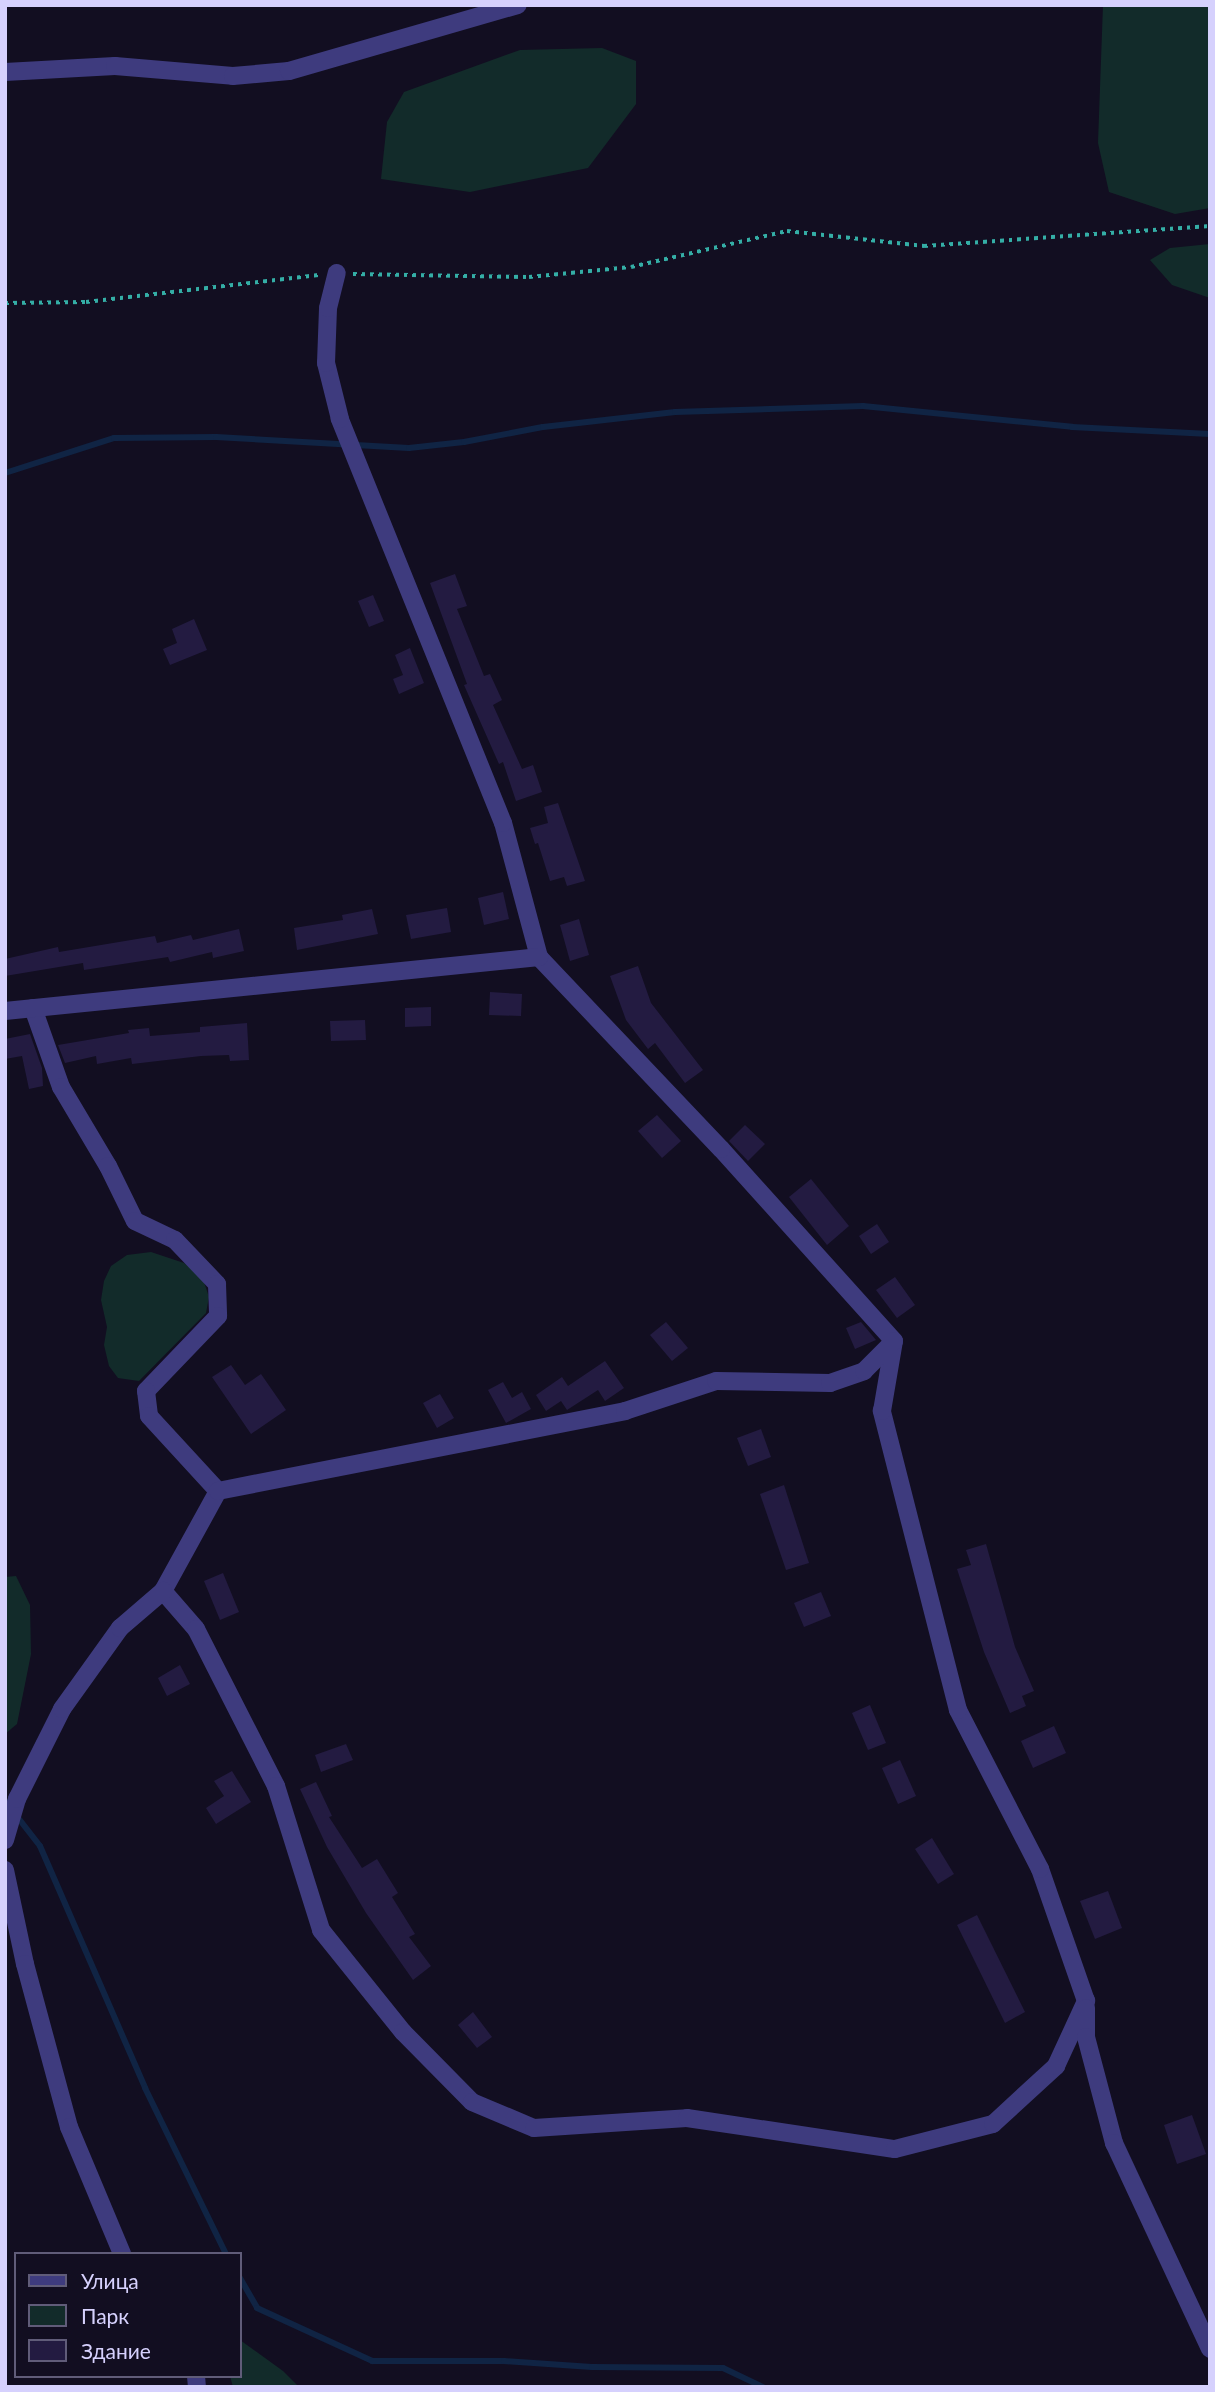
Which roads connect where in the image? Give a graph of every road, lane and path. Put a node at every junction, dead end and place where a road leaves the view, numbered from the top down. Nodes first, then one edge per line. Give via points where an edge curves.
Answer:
1 (518, 5) edge
2 (5, 72) edge
3 (1210, 226) edge
4 (337, 273) junction
5 (5, 303) edge
6 (540, 957) junction
7 (33, 1008) junction
8 (5, 1011) edge
9 (894, 1341) junction
10 (218, 1490) junction
11 (163, 1591) junction
12 (5, 1840) edge
13 (5, 1871) edge
14 (1086, 2001) junction
15 (121, 2252) edge
16 (1210, 2349) edge

1 - 2 street via 289,71 233,76 115,66
3 - 4 path via 924,246 787,231 631,267 529,277
4 - 5 path via 86,302
4 - 6 street via 328,308 326,363 340,419 503,823
6 - 7 street
6 - 9 street
7 - 8 street
7 - 10 street via 61,1087 135,1221 175,1240 217,1284 218,1316 146,1391 149,1416
9 - 10 street via 864,1371 830,1383 716,1381 625,1411
9 - 14 street via 882,1411 958,1710 1040,1869
10 - 11 street
11 - 12 street via 120,1628 62,1709 17,1799
11 - 14 street via 196,1629 276,1786 321,1930 403,2032 472,2102 534,2128 687,2118 895,2149 993,2124 1056,2066
13 - 15 street via 69,2127
14 - 16 street via 1086,2037 1114,2143

